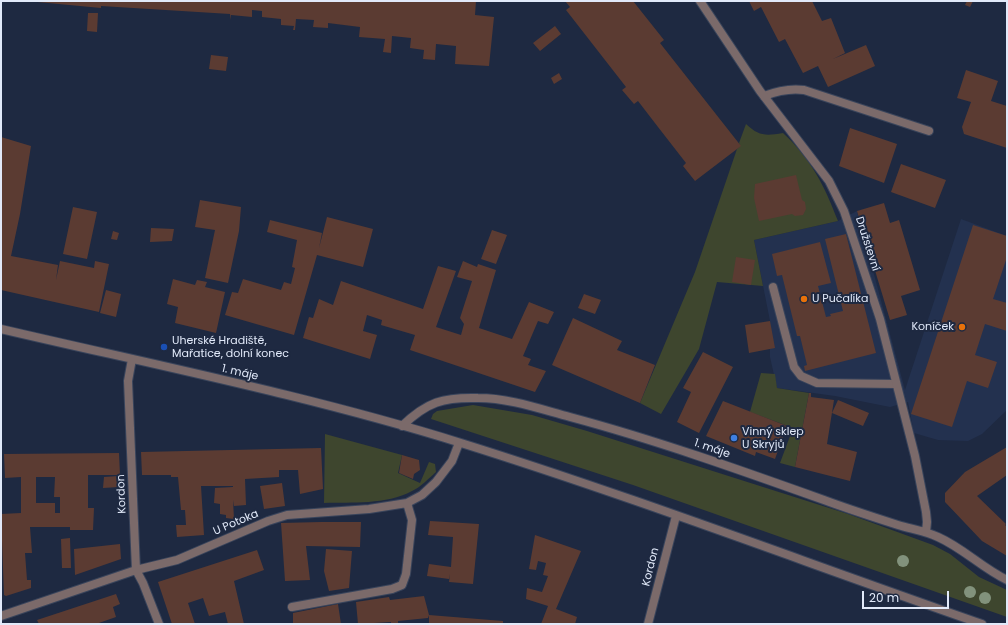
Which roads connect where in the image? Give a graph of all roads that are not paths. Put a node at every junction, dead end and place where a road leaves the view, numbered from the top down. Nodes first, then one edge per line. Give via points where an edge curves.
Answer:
1 (700, 1) edge
2 (764, 96) junction
3 (929, 131) dead end
4 (773, 287) dead end
5 (1, 329) edge
6 (132, 359) junction
7 (896, 384) junction
8 (402, 426) junction
9 (459, 442) junction
10 (407, 503) junction
11 (676, 516) junction
12 (926, 532) junction
13 (136, 570) junction
14 (1007, 580) edge
15 (292, 607) dead end
16 (1, 616) edge
17 (7, 624) edge
18 (158, 624) edge
19 (648, 624) edge
20 (982, 624) edge

1 - 2 street, Družstevní
2 - 3 street via 775,92 804,90
2 - 7 street, Družstevní via 837,195 880,318
4 - 7 street via 794,367 801,376 817,383
5 - 6 street, 1. máje
6 - 8 street, 1. máje
6 - 13 street, Kordon via 128,381
7 - 12 street, Družstevní via 921,484 928,522
8 - 9 street, 1. máje
8 - 12 street, 1. máje via 429,405 458,398 497,399 618,430 702,456 864,514
9 - 10 street, U Potoka via 452,461 436,482
9 - 11 street, 1. máje
10 - 13 street, U Potoka via 369,509 287,515 178,560
10 - 15 street via 412,520 406,574 402,585 392,590
11 - 19 street, Kordon
11 - 20 street, 1. máje
12 - 14 street, 1. máje via 949,542
13 - 16 street, U Potoka
13 - 18 street, Kordon via 144,583
16 - 17 street

